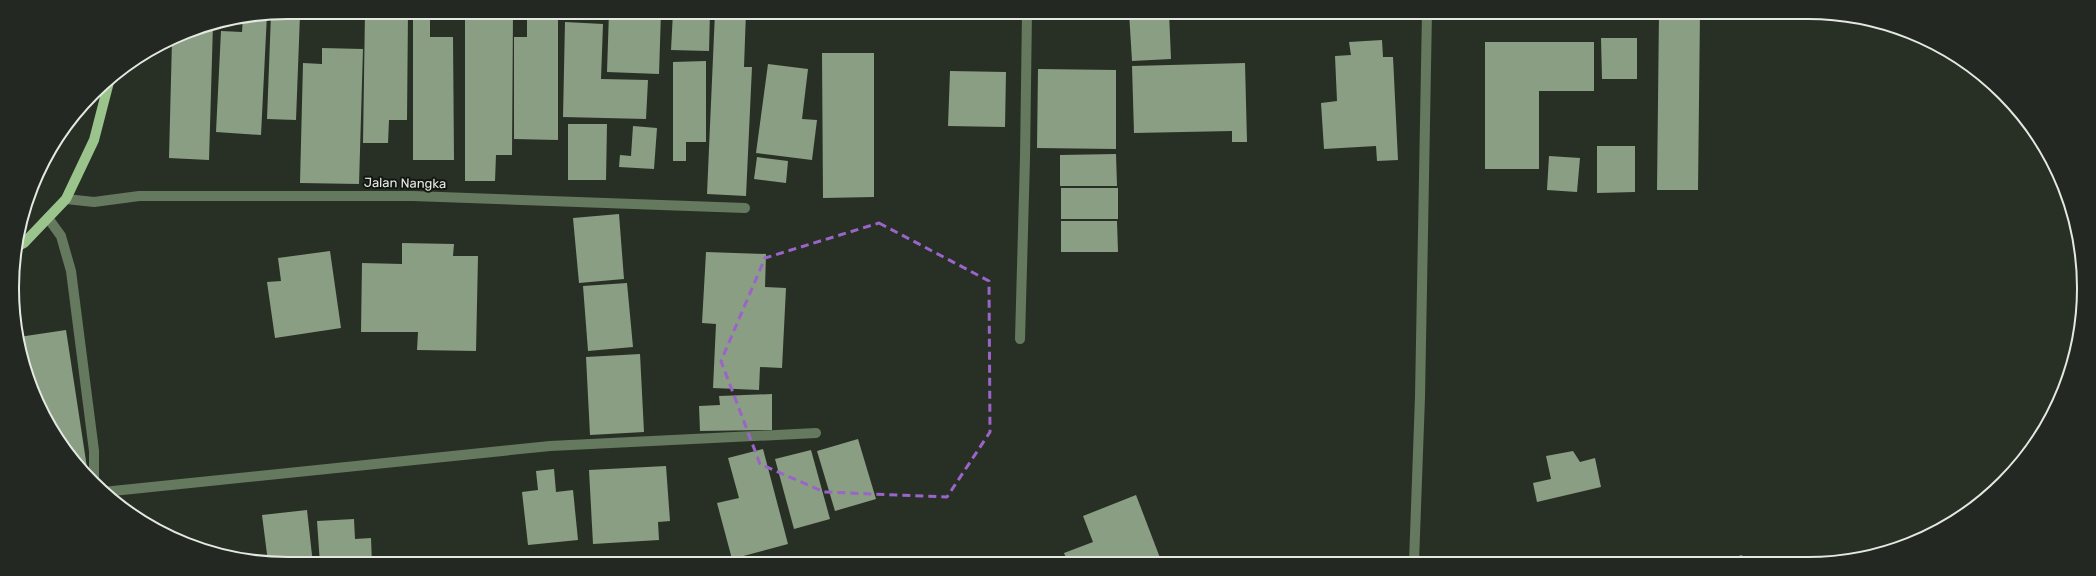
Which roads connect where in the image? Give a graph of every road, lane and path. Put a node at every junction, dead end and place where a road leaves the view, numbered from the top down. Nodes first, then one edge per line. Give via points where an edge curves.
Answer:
1 (1027, 19) edge
2 (1427, 19) edge
3 (107, 90) edge
4 (66, 199) junction
5 (745, 208) dead end
6 (48, 218) junction
7 (23, 243) edge
8 (1020, 339) dead end
9 (816, 433) dead end
10 (94, 474) edge
11 (112, 491) edge
12 (1414, 557) edge

1 - 8 street
2 - 12 street via 1421,389
3 - 4 main road via 94,140
4 - 5 street, Jalan Nangka via 94,202 139,196 413,196
4 - 6 main road
6 - 7 main road
6 - 10 street via 62,236 72,271 94,451
9 - 11 street via 550,446

